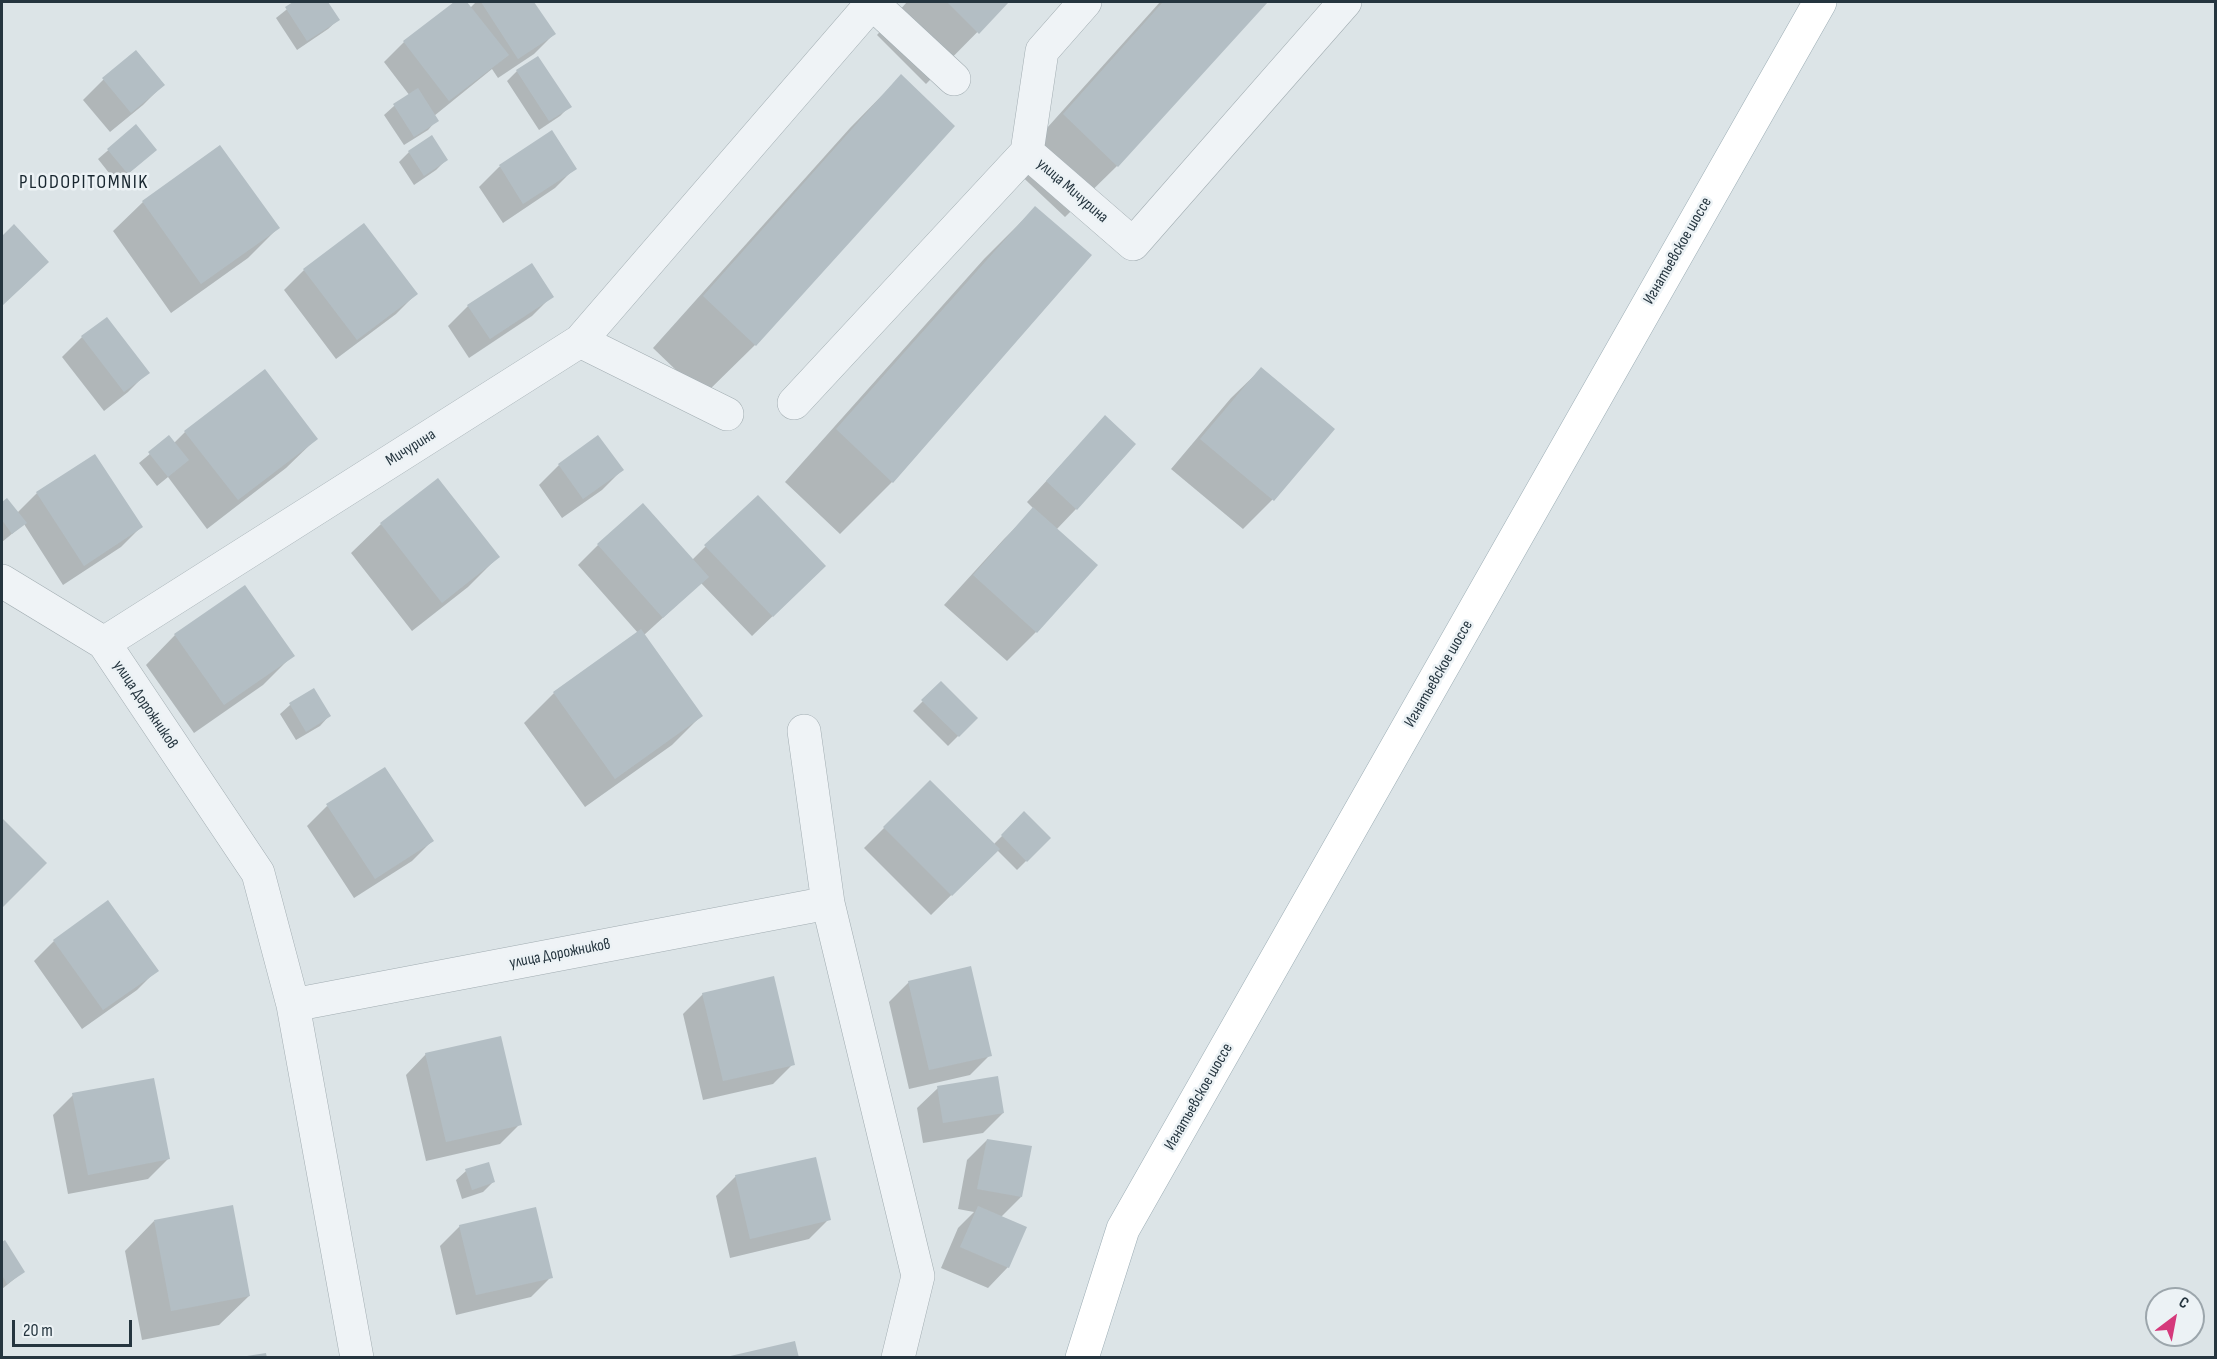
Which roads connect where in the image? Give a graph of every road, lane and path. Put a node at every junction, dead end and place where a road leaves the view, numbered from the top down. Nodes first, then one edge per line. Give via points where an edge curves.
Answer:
1 (873, 2) edge
2 (1085, 2) edge
3 (1345, 2) edge
4 (1820, 2) edge
5 (954, 79) dead end
6 (1027, 152) junction
7 (580, 341) junction
8 (795, 403) dead end
9 (727, 414) dead end
10 (2, 581) edge
11 (104, 643) junction
12 (804, 731) dead end
13 (828, 903) junction
14 (293, 1005) junction
15 (357, 1358) edge
16 (898, 1358) edge
17 (1082, 1358) edge

1 - 5 street
1 - 7 street, Мичурина
2 - 6 street via 1042,51
3 - 6 street, улица Мичурина via 1133,244
4 - 17 main road, Игнатьевское шоссе via 1124,1229
6 - 8 street, улица Мичурина
7 - 9 street
7 - 11 street, Мичурина
10 - 11 street, улица Дорожников
11 - 14 street, улица Дорожников via 258,873
12 - 13 street
13 - 14 street, улица Дорожников
13 - 16 street via 918,1276
14 - 15 street, улица Дорожников

